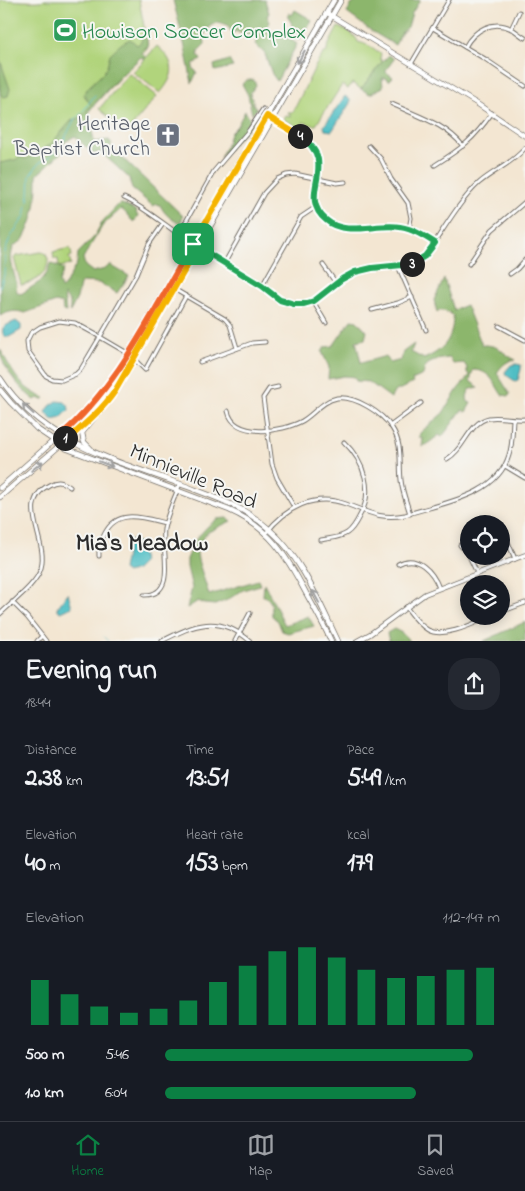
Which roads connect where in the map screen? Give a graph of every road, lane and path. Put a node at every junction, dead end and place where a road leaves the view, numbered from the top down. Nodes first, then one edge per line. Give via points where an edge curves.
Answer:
1 (334, 0) edge
2 (341, 0) edge
3 (449, 0) edge
4 (519, 12) dead end
5 (327, 13) junction
6 (332, 16) junction
7 (433, 28) junction
8 (511, 29) junction
9 (525, 38) edge
10 (465, 47) junction
11 (411, 64) junction
12 (525, 86) edge
13 (392, 104) dead end
14 (263, 109) dead end
15 (492, 113) junction
16 (267, 116) junction
17 (272, 119) junction
18 (525, 136) edge
19 (369, 146) dead end
20 (463, 146) junction
21 (525, 148) edge
22 (435, 165) dead end
23 (318, 179) junction
24 (345, 182) dead end
25 (124, 198) dead end
26 (525, 202) edge
27 (316, 207) junction
28 (163, 224) junction
29 (409, 229) junction
30 (179, 234) junction
31 (435, 243) junction
32 (196, 246) junction
33 (525, 260) edge
34 (224, 264) junction
35 (469, 264) dead end
36 (323, 265) dead end
37 (398, 266) junction
38 (510, 274) dead end
39 (336, 283) junction
40 (262, 286) junction
41 (174, 289) junction
42 (186, 296) junction
43 (412, 297) junction
44 (314, 301) junction
45 (372, 310) dead end
46 (326, 323) dead end
47 (499, 326) dead end
48 (426, 330) dead end
49 (100, 337) junction
50 (525, 340) edge
51 (265, 342) dead end
52 (237, 348) junction
53 (129, 354) junction
54 (134, 360) junction
55 (200, 362) dead end
56 (0, 378) edge
57 (278, 387) dead end
58 (0, 390) edge
59 (421, 403) dead end
60 (99, 411) junction
61 (228, 411) dead end
62 (525, 419) edge
63 (513, 420) junction
64 (390, 426) junction
65 (266, 429) junction
66 (60, 436) junction
67 (67, 440) junction
68 (54, 441) junction
69 (344, 442) dead end
70 (61, 446) junction
71 (106, 456) junction
72 (447, 459) dead end
73 (505, 466) junction
74 (525, 478) edge
75 (180, 484) junction
76 (0, 488) edge
77 (70, 488) dead end
78 (178, 490) junction
79 (0, 497) edge
80 (294, 507) junction
81 (363, 511) junction
82 (410, 514) junction
83 (165, 523) junction
84 (268, 531) junction
85 (321, 540) dead end
86 (510, 548) edge
87 (525, 555) edge
88 (99, 556) dead end
89 (514, 559) junction
90 (398, 564) dead end
91 (473, 565) edge
92 (477, 573) junction
93 (439, 588) junction
94 (144, 595) dead end
95 (12, 602) junction
96 (525, 603) edge
97 (406, 607) junction
98 (510, 609) edge
99 (250, 613) dead end
100 (0, 614) edge
101 (467, 625) edge
102 (239, 633) junction
103 (42, 636) junction
104 (37, 641) edge
105 (46, 641) edge
106 (162, 641) edge
107 (235, 641) edge
108 (250, 641) edge
109 (331, 641) edge
110 (338, 641) edge
111 (357, 641) edge

1 - 5 main road
2 - 6 main road
3 - 7 street
4 - 8 street
5 - 6 street
5 -> 16 main road
6 - 11 street
6 - 17 main road
7 - 10 street
7 - 11 street
8 - 9 street
8 - 10 street via 499,26 485,28
10 - 12 street
11 - 15 street
13 - 20 street via 447,130
14 - 30 street via 214,171
15 - 18 street
15 - 20 street
16 - 17 street
16 - 32 main road
17 - 23 street via 314,149 319,162
17 - 32 main road
19 - 29 street via 381,159 408,203
20 - 22 street
21 - 31 street via 512,162 473,189
23 - 24 street via 338,184
23 - 27 street via 314,194
23 - 34 street via 290,174 274,182 264,193
25 - 28 street
26 - 35 street via 492,230
27 - 29 street via 324,219 336,227 398,226
27 - 40 street via 298,221
28 - 30 street
28 - 49 street
29 - 31 street
30 - 32 street
31 - 37 street via 421,260
32 - 34 street
32 - 41 main road
32 - 53 main road
33 - 38 street
34 - 40 street
36 - 39 street
37 - 39 street via 363,270
37 - 43 street
39 - 44 street
40 - 44 street via 289,304
41 - 42 street
41 - 54 main road
42 - 52 street via 225,319
42 - 54 street via 145,370
43 - 45 street
43 - 48 street
44 - 46 street
47 - 50 street
49 - 49 street via 75,323 59,322 34,330 28,338 27,348 43,373 49,378 62,380 79,372
49 - 53 street
51 - 52 street
52 - 55 street
53 - 54 street
53 - 66 main road via 100,398
54 - 60 main road
66 -> 56 main road, Minnieville Road via 23,405
57 - 65 street via 269,389 263,398
58 - 68 main road, Minnieville Road via 29,421
59 - 64 street
60 - 67 main road
60 - 71 main road via 83,430 82,436 86,444
61 - 65 street via 241,428
62 - 63 street
63 - 72 street via 494,417 479,422
63 - 73 street via 511,449
64 - 65 street via 364,405 340,398 327,402 300,422
64 - 82 street via 400,448 401,480
65 - 80 street via 275,473
66 - 67 main road, Minnieville Road
66 - 68 main road
67 - 70 main road
67 - 71 main road, Minnieville Road
68 - 70 main road, Minnieville Road
68 - 76 main road
69 - 81 street via 363,471 367,492
70 -> 78 main road, Minnieville Road
79 -> 70 main road
71 - 75 main road, Minnieville Road
73 - 74 street
73 - 82 street via 493,481 476,492
75 - 78 street
75 - 84 main road, Minnieville Road via 240,508
77 - 95 street via 56,482 42,490 35,500 34,514 42,563 37,577
78 - 83 street
78 - 84 main road, Minnieville Road via 241,515
80 - 81 street via 328,499
80 - 84 street
81 - 82 street via 387,517
81 - 85 street via 346,534
83 - 88 street via 134,516 120,518 106,532 99,546
83 - 94 street via 165,579 154,594
84 - 109 main road, Minnieville Road via 288,558
110 -> 84 main road, Minnieville Road via 297,563 284,544
86 - 89 street
87 - 89 street
89 - 92 street
90 - 93 street via 409,560 421,564 433,575
91 - 92 street
92 - 93 street
93 - 97 street
95 - 100 street
95 - 103 street
96 - 98 street
97 - 101 street via 426,629 438,633
97 - 111 street
99 - 102 street
102 - 106 street via 222,625 202,624
102 - 107 street
102 - 108 street
103 - 104 street
103 - 105 street

